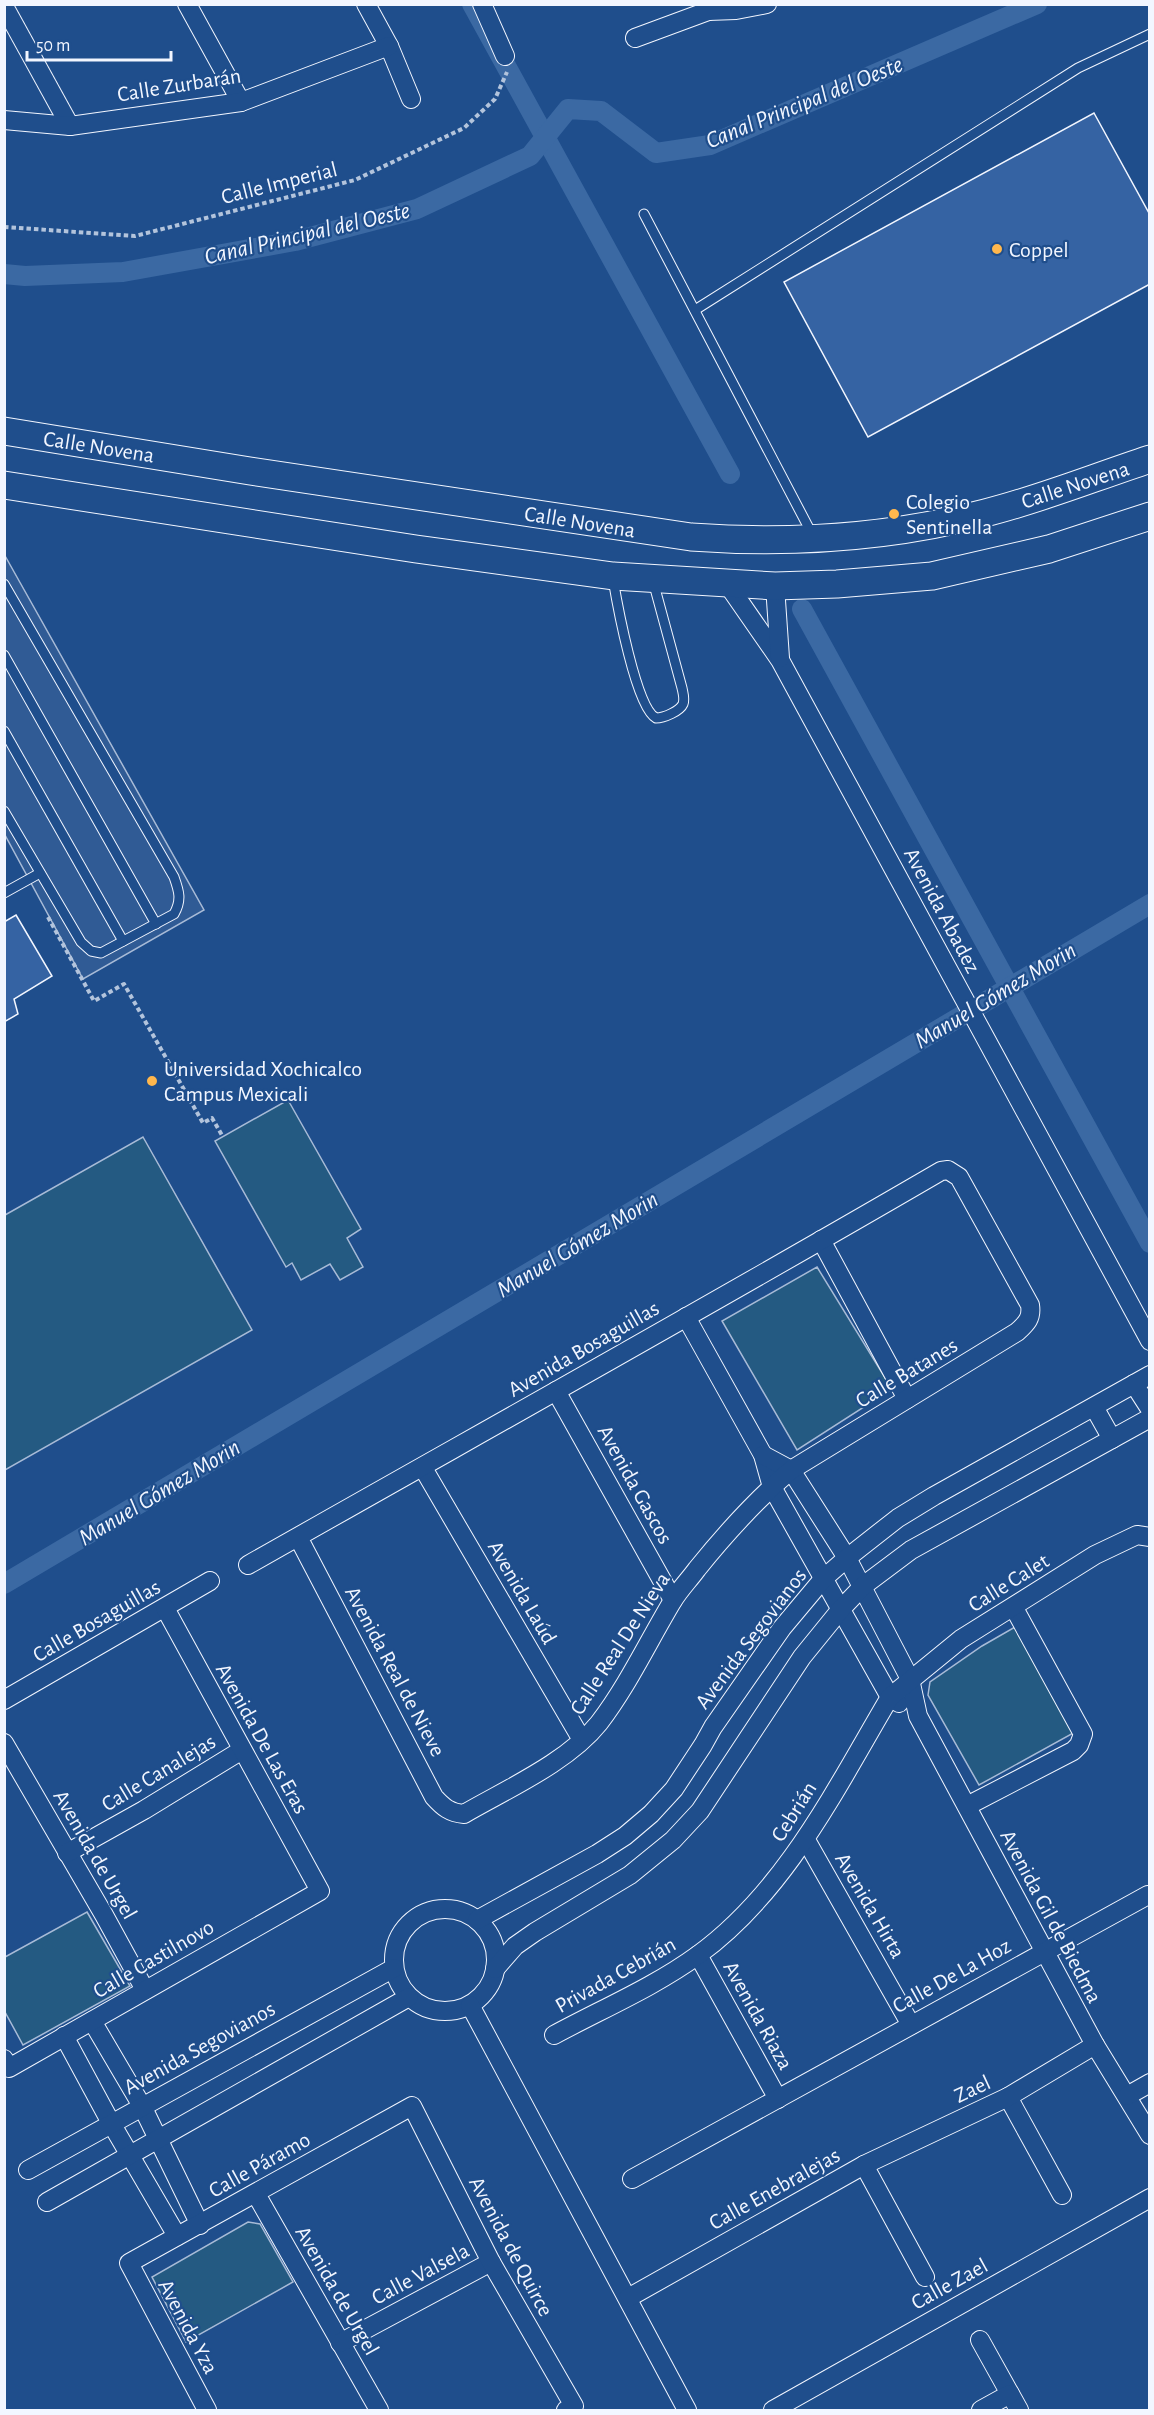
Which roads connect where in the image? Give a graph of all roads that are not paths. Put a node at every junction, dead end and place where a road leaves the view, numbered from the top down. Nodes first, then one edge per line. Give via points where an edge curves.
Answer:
1 (187, 4) edge
2 (366, 4) edge
3 (482, 4) edge
4 (767, 4) edge
5 (4, 6) edge
6 (713, 8) edge
7 (1149, 34) edge
8 (635, 38) dead end
9 (389, 46) junction
10 (506, 56) road end
11 (411, 99) dead end
12 (241, 102) junction
13 (4, 120) edge
14 (70, 126) junction
15 (644, 214) dead end
16 (694, 310) junction
17 (4, 431) edge
18 (1149, 459) edge
19 (4, 485) edge
20 (1149, 516) edge
21 (815, 539) junction
22 (612, 576) junction
23 (652, 579) junction
24 (4, 584) edge
25 (728, 585) junction
26 (775, 586) junction
27 (4, 655) edge
28 (780, 660) junction
29 (4, 731) edge
30 (4, 811) edge
31 (40, 873) junction
32 (4, 893) edge
33 (156, 924) junction
34 (123, 941) junction
35 (821, 1240) junction
36 (1030, 1305) joint
37 (686, 1317) junction
38 (1149, 1341) edge
39 (1142, 1379) edge
40 (556, 1391) junction
41 (907, 1399) junction
42 (1094, 1407) junction
43 (1149, 1409) edge
44 (1149, 1418) edge
45 (1112, 1439) junction
46 (763, 1455) junction
47 (423, 1468) junction
48 (791, 1470) junction
49 (772, 1487) junction
50 (1143, 1536) edge
51 (298, 1537) junction
52 (847, 1558) junction
53 (249, 1565) dead end
54 (823, 1579) junction
55 (210, 1581) dead end
56 (863, 1586) junction
57 (673, 1600) junction
58 (165, 1608) junction
59 (1014, 1608) junction
60 (841, 1609) junction
61 (910, 1679) junction
62 (891, 1697) junction
63 (4, 1700) edge
64 (918, 1716) junction
65 (582, 1740) junction
66 (4, 1743) edge
67 (242, 1750) junction
68 (967, 1806) junction
69 (464, 1814) joint
70 (806, 1840) junction
71 (67, 1852) junction
72 (320, 1891) joint
73 (1148, 1895) dead end
74 (477, 1920) junction
75 (1043, 1952) junction
76 (698, 1955) junction
77 (394, 1968) junction
78 (495, 1969) junction
79 (145, 1990) junction
80 (409, 1997) junction
81 (470, 2005) junction
82 (92, 2021) junction
83 (911, 2025) junction
84 (554, 2035) dead end
85 (64, 2036) junction
86 (1095, 2045) junction
87 (7, 2063) edge
88 (1149, 2084) edge
89 (1127, 2096) junction
90 (1008, 2097) junction
91 (778, 2099) junction
92 (142, 2106) junction
93 (412, 2106) joint
94 (111, 2123) junction
95 (1149, 2135) edge
96 (160, 2140) junction
97 (131, 2155) junction
98 (864, 2165) junction
99 (28, 2170) dead end
100 (632, 2179) dead end
101 (256, 2194) junction
102 (1062, 2195) dead end
103 (1149, 2198) edge
104 (47, 2202) dead end
105 (200, 2225) junction
106 (177, 2236) junction
107 (491, 2262) junction
108 (129, 2263) joint
109 (925, 2277) dead end
110 (628, 2298) junction
111 (980, 2340) dead end
112 (340, 2343) junction
113 (1010, 2394) junction
114 (570, 2408) edge
115 (207, 2410) edge
116 (379, 2410) edge
117 (687, 2410) edge
118 (772, 2410) edge
119 (981, 2410) edge
120 (1018, 2410) edge

1 - 12 street
2 - 9 street
3 - 10 street
4 - 6 street via 736,10
5 - 14 street
6 - 8 street
7 - 16 lane via 1078,68
9 - 11 street
9 - 12 street, Calle Zurbarán
12 - 14 street, Calle Zurbarán
13 - 14 street, Calle Zurbarán
15 - 16 lane
16 - 21 lane
17 - 21 main road, Calle Novena via 691,537 748,542
18 - 21 main road, Calle Novena via 984,513 904,530
19 - 22 main road
20 - 26 main road via 1049,549 932,576
22 - 23 main road
22 - 23 lane via 642,698 648,712 662,718 684,702
23 - 25 main road
24 - 33 lane via 174,877 180,905 174,914
25 - 26 main road
25 - 28 street, Avenida Abadez
26 - 28 street, Avenida Abadez
27 - 33 lane
28 - 38 street, Avenida Abadez
29 - 34 lane
30 - 31 lane
31 - 32 lane
31 - 34 lane via 81,942 91,951 101,953
33 - 34 lane
35 - 36 street, Avenida Bosaguillas via 948,1170 959,1177
35 - 37 street, Avenida Bosaguillas
35 - 41 street
36 - 41 street, Calle Batanes via 1028,1323 1017,1332
37 - 40 street, Avenida Bosaguillas
37 - 46 street, Avenida Gil de Biedma
39 - 42 street, Avenida Segovianos
39 - 43 street
40 - 47 street, Avenida Bosaguillas
40 - 57 street, Avenida Gascos
41 - 48 street, Calle Batanes
42 - 45 street
42 - 52 street, Avenida Segovianos via 898,1518
44 - 45 street
45 - 56 street via 911,1550
46 - 48 street, Avenida Gil de Biedma
46 - 49 street, Avenida Gil de Biedma
47 - 51 street, Avenida Bosaguillas
47 - 65 street, Avenida Laúd
48 - 49 street, Calle Real De Nieva
48 - 52 street, Avenida Gil de Biedma
49 - 54 street, Avenida Gil de Biedma
49 - 57 street, Calle Real De Nieva via 719,1542
50 - 59 street, Calle Calet via 1095,1555
51 - 53 street, Avenida Bosaguillas
51 - 69 street, Avenida Real de Nieve via 434,1797 443,1807
52 - 54 street, Avenida Segovianos
52 - 56 street, Avenida Gil de Biedma
54 - 60 street, Avenida Gil de Biedma
54 - 74 street, Avenida Segovianos via 782,1628 674,1788 651,1814 597,1854
55 - 58 street, Calle Bosaguillas
56 - 60 street
56 - 61 street, Avenida Gil de Biedma
57 - 65 street, Calle Real De Nieva via 645,1651 598,1723
58 - 63 street, Calle Bosaguillas
58 - 67 street, Avenida De Las Eras
59 - 61 street, Calle Calet via 961,1639
59 - 68 street via 1083,1734 1073,1751
60 - 62 street, Avenida Gil de Biedma
60 - 78 street via 802,1657 700,1811 673,1840 630,1875 515,1946
61 - 62 street, Cebrián
61 - 64 street, Avenida Gil de Biedma
62 - 64 street, Avenida Gil de Biedma
62 - 70 street, Cebrián
64 - 68 street, Avenida Gil de Biedma
65 - 69 street, Calle Real De Nieva via 570,1752
66 - 71 street, Avenida de Urgel
67 - 71 street, Calle Canalejas
67 - 72 street, Avenida De Las Eras
68 - 75 street, Avenida Gil de Biedma
70 - 76 street, Cebrián via 739,1921
70 - 83 street, Avenida Hirta
71 - 79 street, Avenida de Urgel
72 - 79 street, Calle Castilnovo
73 - 75 street, Calle De La Hoz
74 - 77 street via 449,1909 419,1915 399,1937
74 - 78 street via 493,1942
75 - 83 street, Calle De La Hoz
75 - 86 street, Avenida Gil de Biedma
76 - 84 street, Privada Cebrián
76 - 91 street, Avenida Riaza
77 - 80 street
77 - 92 street, Avenida Segovianos
78 - 81 street via 482,1996
79 - 82 street, Calle Castilnovo
80 - 81 street via 420,2005 445,2011
80 - 96 street
81 - 110 street
82 - 85 street, Calle Castilnovo
82 - 92 street
83 - 91 street, Calle De La Hoz
85 - 87 street, Calle Castilnovo
85 - 94 street
86 - 89 street, Avenida Gil de Biedma
86 - 90 street, Zael
88 - 89 street
89 - 95 street, Avenida Gil de Biedma
90 - 98 street, Zael
90 - 102 street
91 - 100 street, Calle De La Hoz
92 - 94 street, Avenida Segovianos
92 - 96 street
93 - 101 street, Calle Páramo
93 - 107 street, Avenida de Quirce
94 - 97 street
94 - 99 street, Avenida Segovianos
96 - 97 street
96 - 105 street
97 - 104 street
97 - 106 street
98 - 109 street, Calle Enebralejas
98 - 110 street, Calle Enebralejas
101 - 105 street, Calle Páramo
101 - 112 street, Avenida de Urgel
103 - 118 street, Calle Zael
105 - 106 street, Calle Páramo
106 - 108 street, Calle Páramo
107 - 112 street, Calle Valsela
107 - 114 street, Avenida de Quirce
108 - 115 street, Avenida Yza
110 - 117 street
111 - 113 street
112 - 116 street, Avenida de Urgel
113 - 119 street
113 - 120 street

